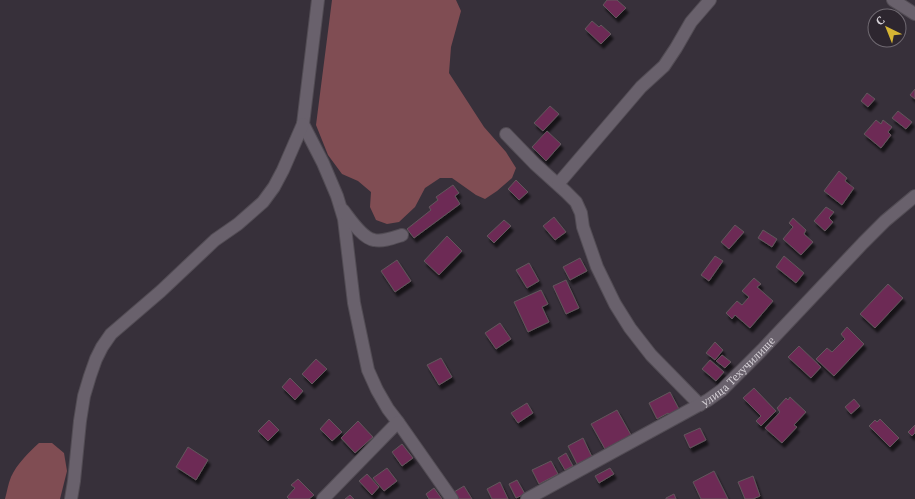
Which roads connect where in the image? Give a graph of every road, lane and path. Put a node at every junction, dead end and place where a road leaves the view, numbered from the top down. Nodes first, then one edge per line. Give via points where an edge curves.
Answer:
1 (318, 0) edge
2 (710, 0) edge
3 (893, 0) edge
4 (915, 14) edge
5 (303, 124) junction
6 (506, 134) dead end
7 (558, 184) junction
8 (915, 196) edge
9 (340, 205) junction
10 (402, 235) dead end
11 (700, 405) junction
12 (398, 422) junction
13 (71, 499) edge
14 (324, 499) edge
15 (452, 499) edge
16 (527, 499) edge

1 - 5 street
2 - 7 street via 691,22 664,66 642,87
3 - 4 street
5 - 9 street
5 - 13 street via 277,182 263,202 215,240 111,334 102,347 84,396
6 - 7 street
7 - 11 street via 576,202 597,267 630,328 651,355
8 - 11 street, улица Техучилище via 862,244 722,390
9 - 10 street via 369,239 389,240
9 - 12 street via 354,303 368,370 380,396
11 - 16 street, улица Техучилище
12 - 14 street
12 - 15 street

